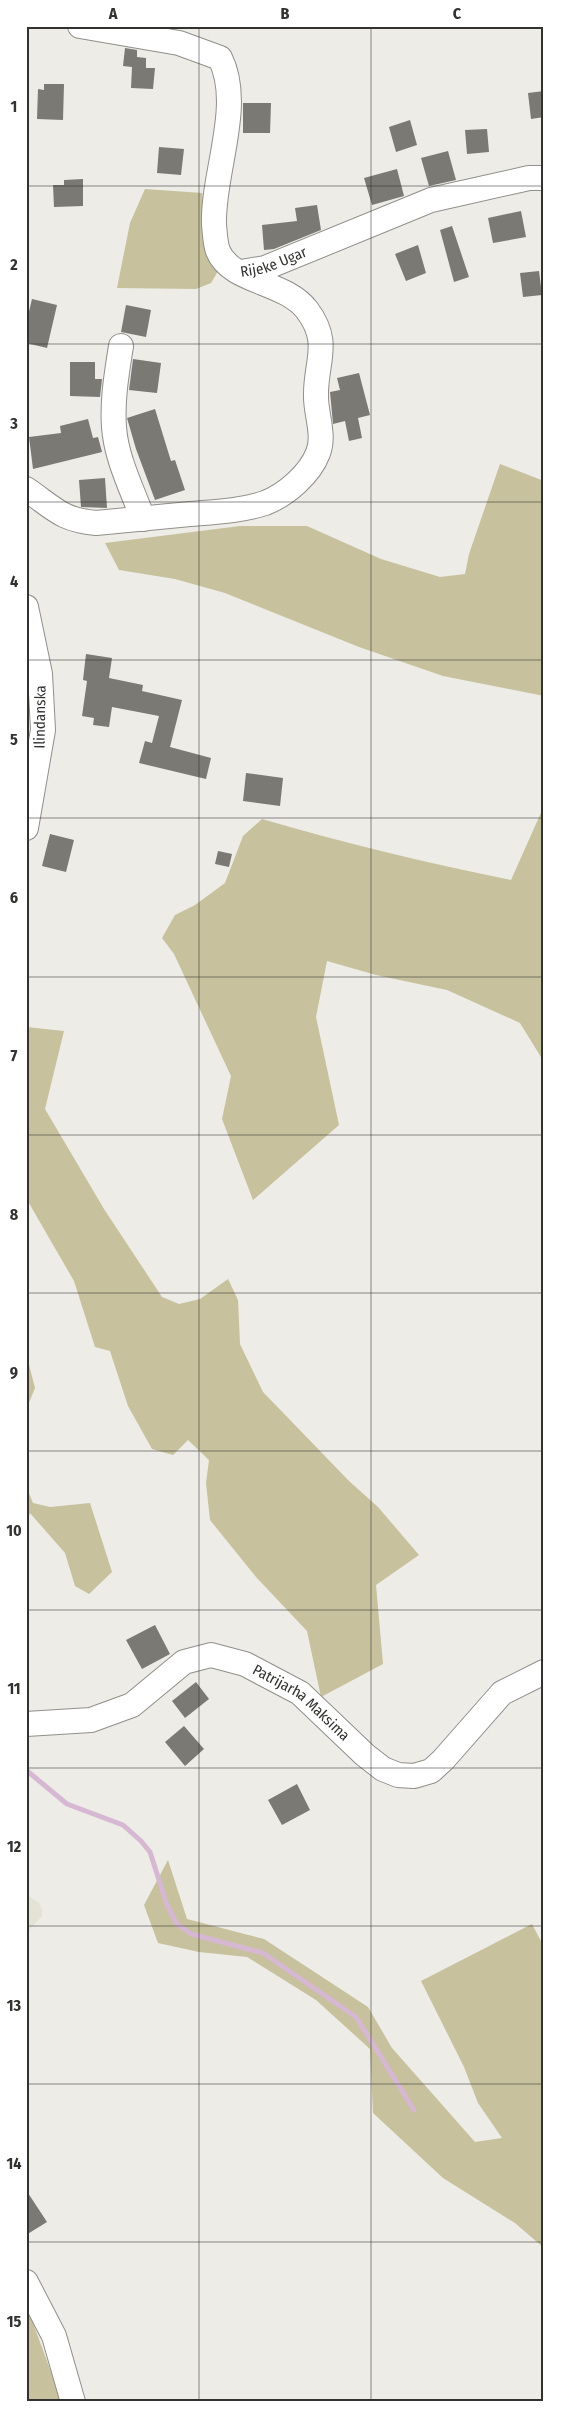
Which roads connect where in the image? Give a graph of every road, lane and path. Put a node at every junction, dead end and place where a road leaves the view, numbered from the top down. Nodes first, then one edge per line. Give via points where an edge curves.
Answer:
1 (80, 26) edge
2 (544, 178) edge
3 (241, 272) junction
4 (121, 346) dead end
5 (26, 490) edge
6 (143, 519) junction
7 (26, 607) edge
8 (26, 828) edge
9 (544, 1672) edge
10 (26, 1724) edge
11 (26, 2282) edge
12 (73, 2402) edge

1 - 3 street, Rijeke Ugar via 179,43 220,58 226,70 229,105 214,207 215,240 224,261
2 - 3 street, Rijeke Ugar via 529,178 431,200 265,268
3 - 6 street via 294,297 314,321 322,349 315,390 319,451 305,474 265,503 225,511
4 - 6 street via 114,394 114,427 121,460
5 - 6 street via 77,521 96,523
7 - 8 street, Ilindanska via 40,674 43,730
9 - 10 street, Patrijarha Maksima via 502,1693 443,1760 414,1776 398,1775 383,1769 300,1693 245,1664 211,1655 184,1662 132,1705 91,1720
11 - 12 street via 54,2336

